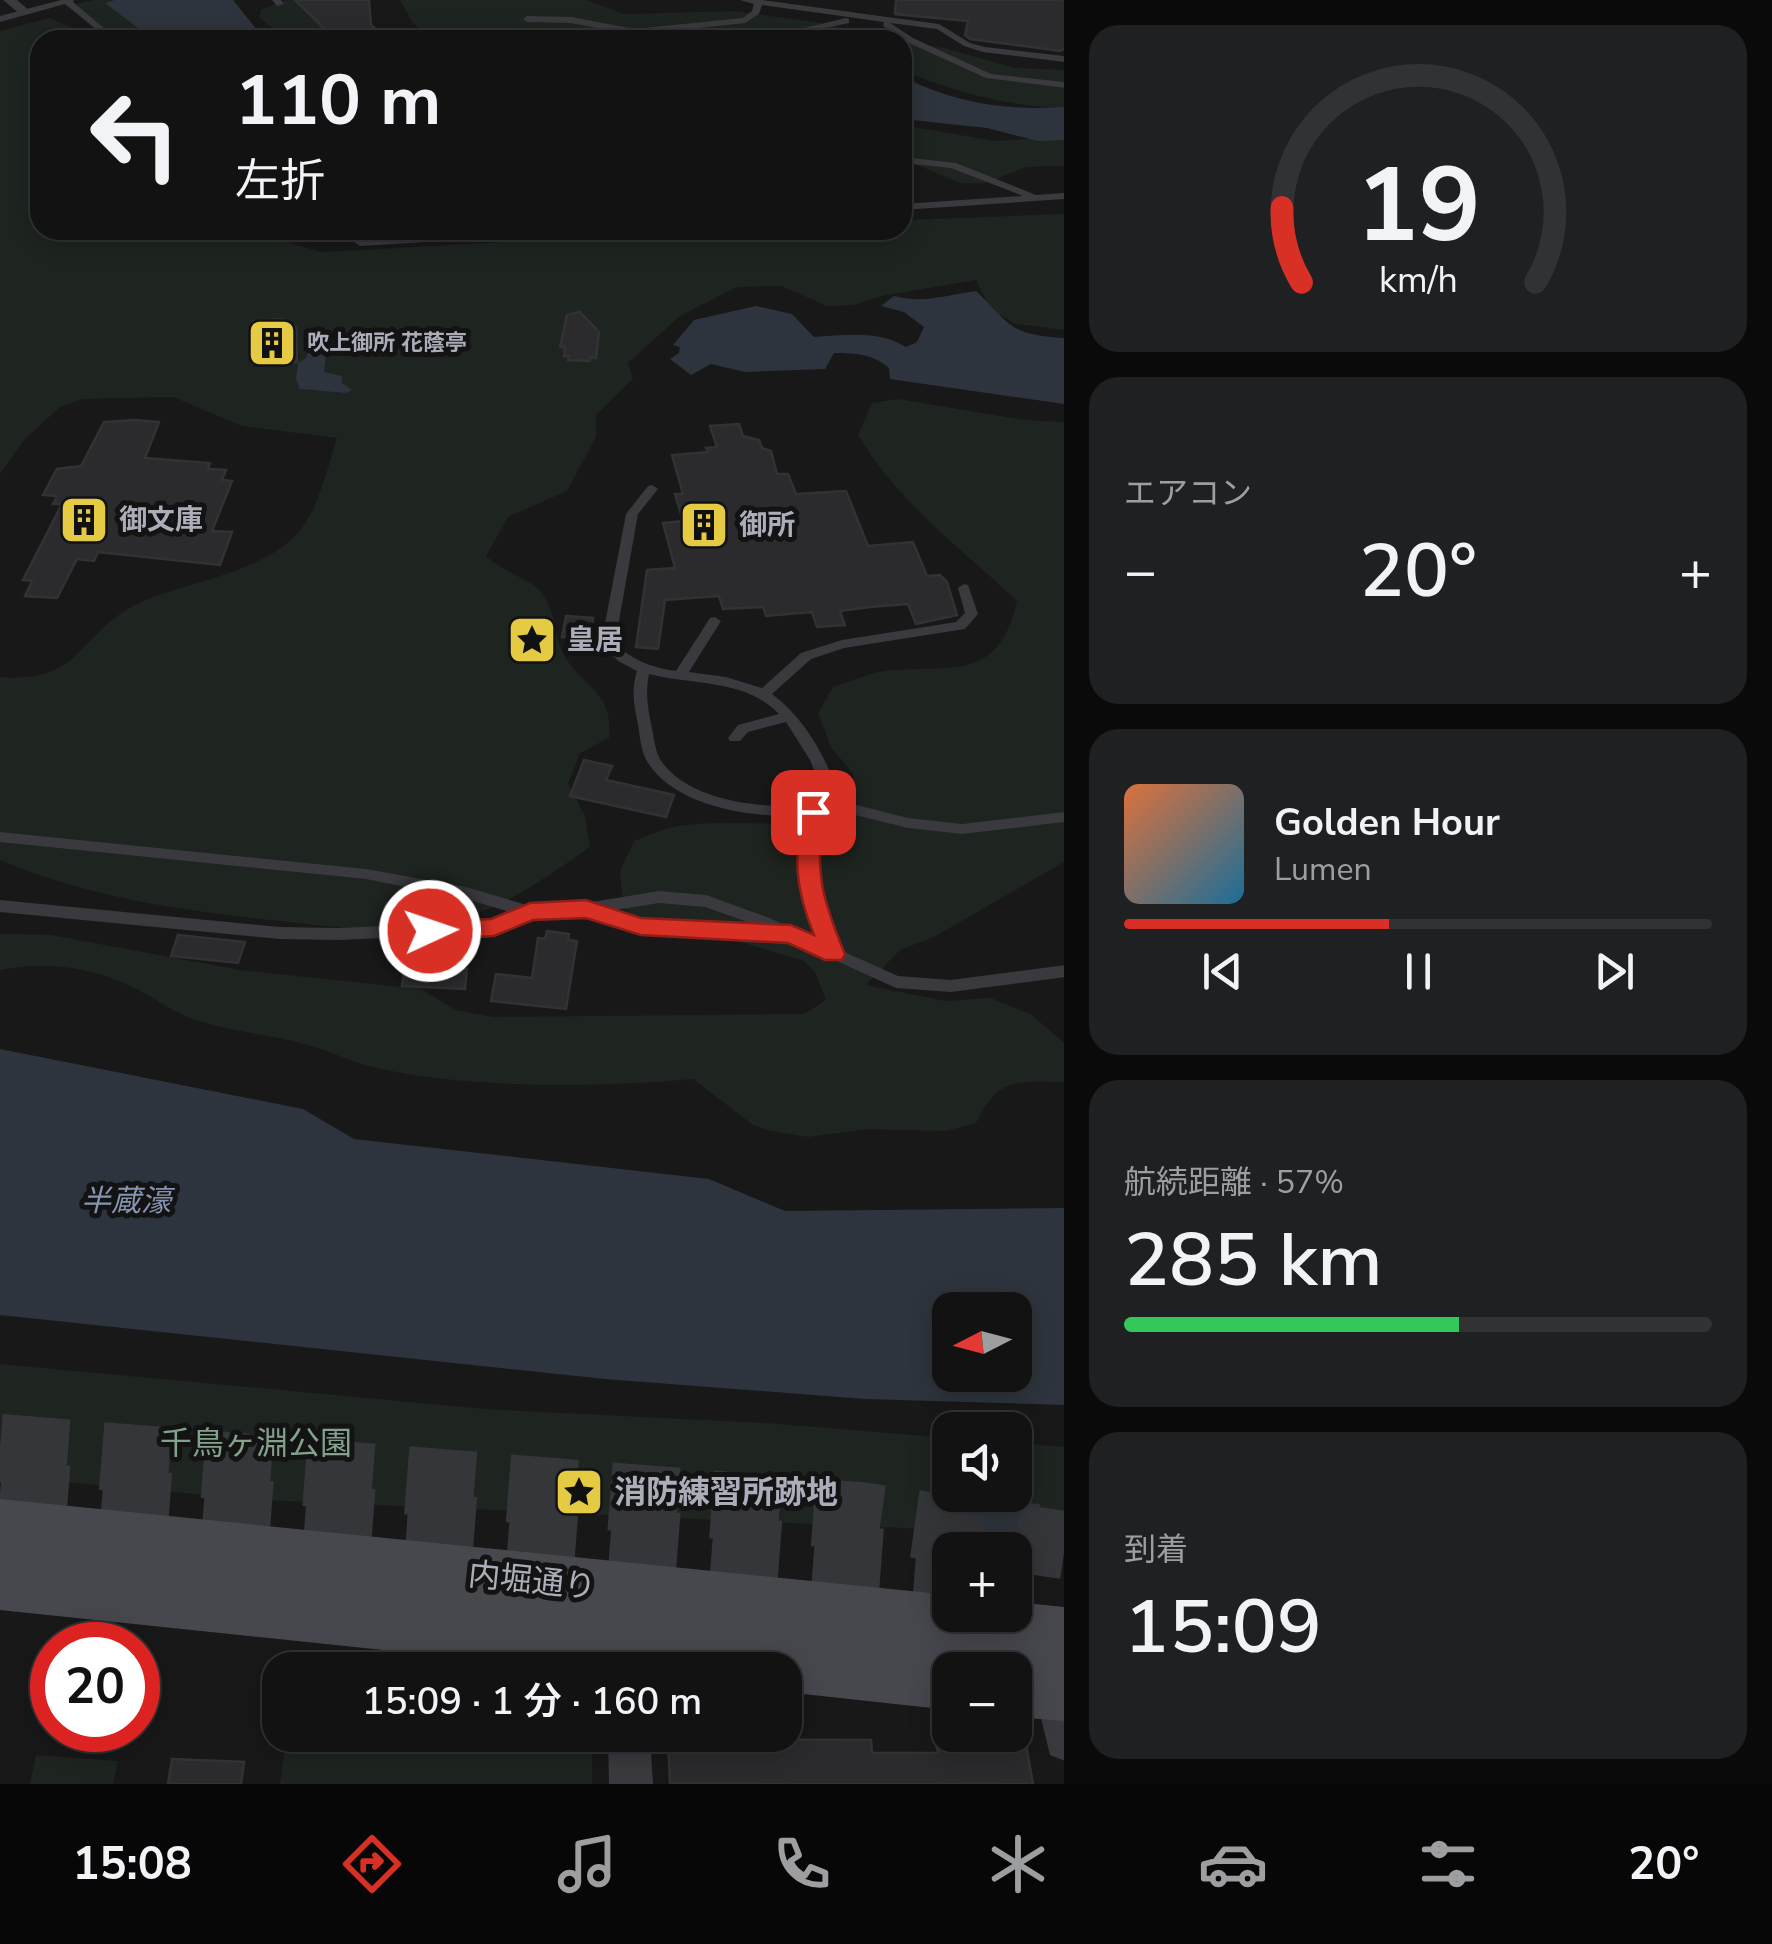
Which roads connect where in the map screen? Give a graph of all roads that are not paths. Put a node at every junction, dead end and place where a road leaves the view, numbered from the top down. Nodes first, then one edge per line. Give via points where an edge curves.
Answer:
1 (9, 0) edge
2 (68, 0) edge
3 (744, 0) edge
4 (759, 2) edge
5 (25, 12) junction
6 (855, 17) junction
7 (0, 19) edge
8 (528, 19) dead end
9 (882, 22) junction
10 (595, 28) junction
11 (102, 30) edge
12 (554, 30) dead end
13 (614, 30) edge
14 (652, 30) edge
15 (800, 30) edge
16 (894, 30) edge
17 (912, 41) edge
18 (1064, 59) edge
19 (1064, 86) edge
20 (912, 161) edge
21 (1064, 196) edge
22 (1034, 197) junction
23 (912, 205) edge
24 (356, 240) edge
25 (408, 240) edge
26 (652, 489) dead end
27 (964, 588) dead end
28 (715, 620) dead end
29 (629, 643) dead end
30 (626, 662) junction
31 (644, 669) junction
32 (681, 674) junction
33 (764, 694) junction
34 (787, 717) junction
35 (735, 738) dead end
36 (835, 805) junction
37 (813, 812) junction
38 (1064, 817) edge
39 (0, 838) edge
40 (0, 906) edge
41 (586, 909) junction
42 (530, 912) junction
43 (791, 934) junction
44 (834, 954) junction
45 (1064, 971) edge
46 (0, 1526) edge
47 (0, 1581) edge
48 (564, 1652) edge
49 (802, 1671) edge
50 (932, 1679) edge
51 (1053, 1689) edge
52 (629, 1752) edge
53 (630, 1784) edge

1 - 5 street
2 - 5 lane
2 - 11 lane
3 - 4 lane
4 - 6 lane
4 - 14 lane via 745,20
5 - 7 lane
6 - 9 lane
6 - 15 lane
8 - 10 lane
9 - 16 lane
9 - 18 lane via 939,26 983,51
10 - 12 lane
10 - 13 lane
17 - 19 lane via 989,76
20 - 22 lane via 953,165
21 - 22 lane
22 - 23 lane
24 - 25 lane
26 - 30 lane via 632,514 608,644
27 - 33 lane via 972,614 960,626 806,656
28 - 32 lane
29 - 30 lane
30 - 31 lane
31 - 32 lane
31 - 37 lane via 639,684 653,760 686,792 752,808
32 - 33 lane
33 - 34 lane
34 - 35 lane via 743,728
34 - 36 lane via 830,785
36 - 37 lane
36 - 38 lane via 962,829
37 - 44 lane via 806,854 811,899
39 - 42 lane via 366,874
40 - 42 lane via 339,934 494,927
41 - 42 lane
41 - 43 lane via 641,926
41 - 43 lane via 659,897 706,901
43 - 44 lane
44 - 45 lane via 896,982 950,986
46 - 51 main road, 内堀通り
47 - 48 main road, 内堀通り
49 - 50 main road, 内堀通り
52 - 53 street

